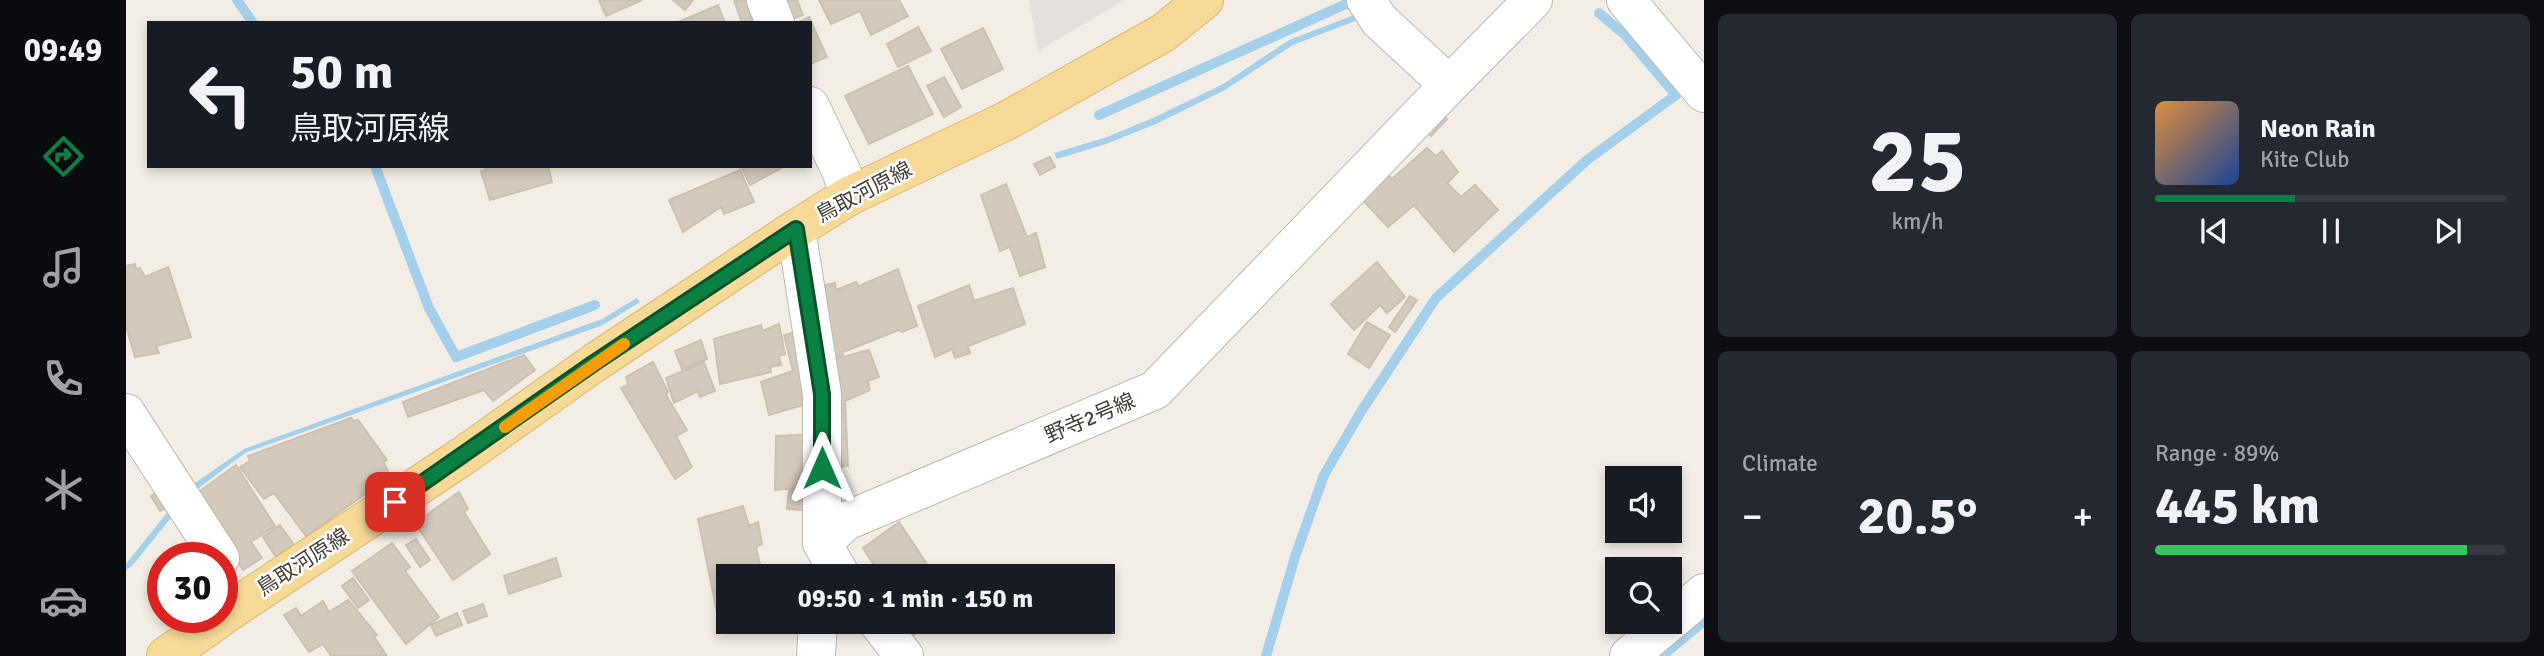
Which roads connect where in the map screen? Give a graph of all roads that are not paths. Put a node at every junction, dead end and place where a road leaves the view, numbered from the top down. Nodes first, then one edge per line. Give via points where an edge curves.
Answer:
1 (766, 0) edge
2 (1204, 0) edge
3 (1366, 0) edge
4 (1533, 0) edge
5 (1626, 0) edge
6 (774, 21) edge
7 (1448, 85) junction
8 (1704, 93) edge
9 (812, 110) edge
10 (849, 196) junction
11 (796, 229) junction
12 (126, 413) edge
13 (209, 542) edge
14 (821, 559) edge
15 (1704, 593) edge
16 (238, 606) edge
17 (199, 633) edge
18 (817, 634) edge
19 (887, 634) edge
20 (166, 656) edge
21 (816, 656) edge
22 (904, 656) edge
23 (1629, 656) edge

1 - 6 street
2 - 10 main road, 鳥取河原線 via 1163,33 1006,121
3 - 7 street via 1379,20
4 - 7 street, 野寺2号線
5 - 8 street
7 - 14 street, 野寺2号線 via 1155,390 846,521
9 - 10 street
10 - 11 main road, 鳥取河原線
11 - 14 street via 822,394
11 - 16 main road, 鳥取河原線
12 - 13 street
15 - 23 street
17 - 20 main road, 鳥取河原線
18 - 21 street
19 - 22 street

